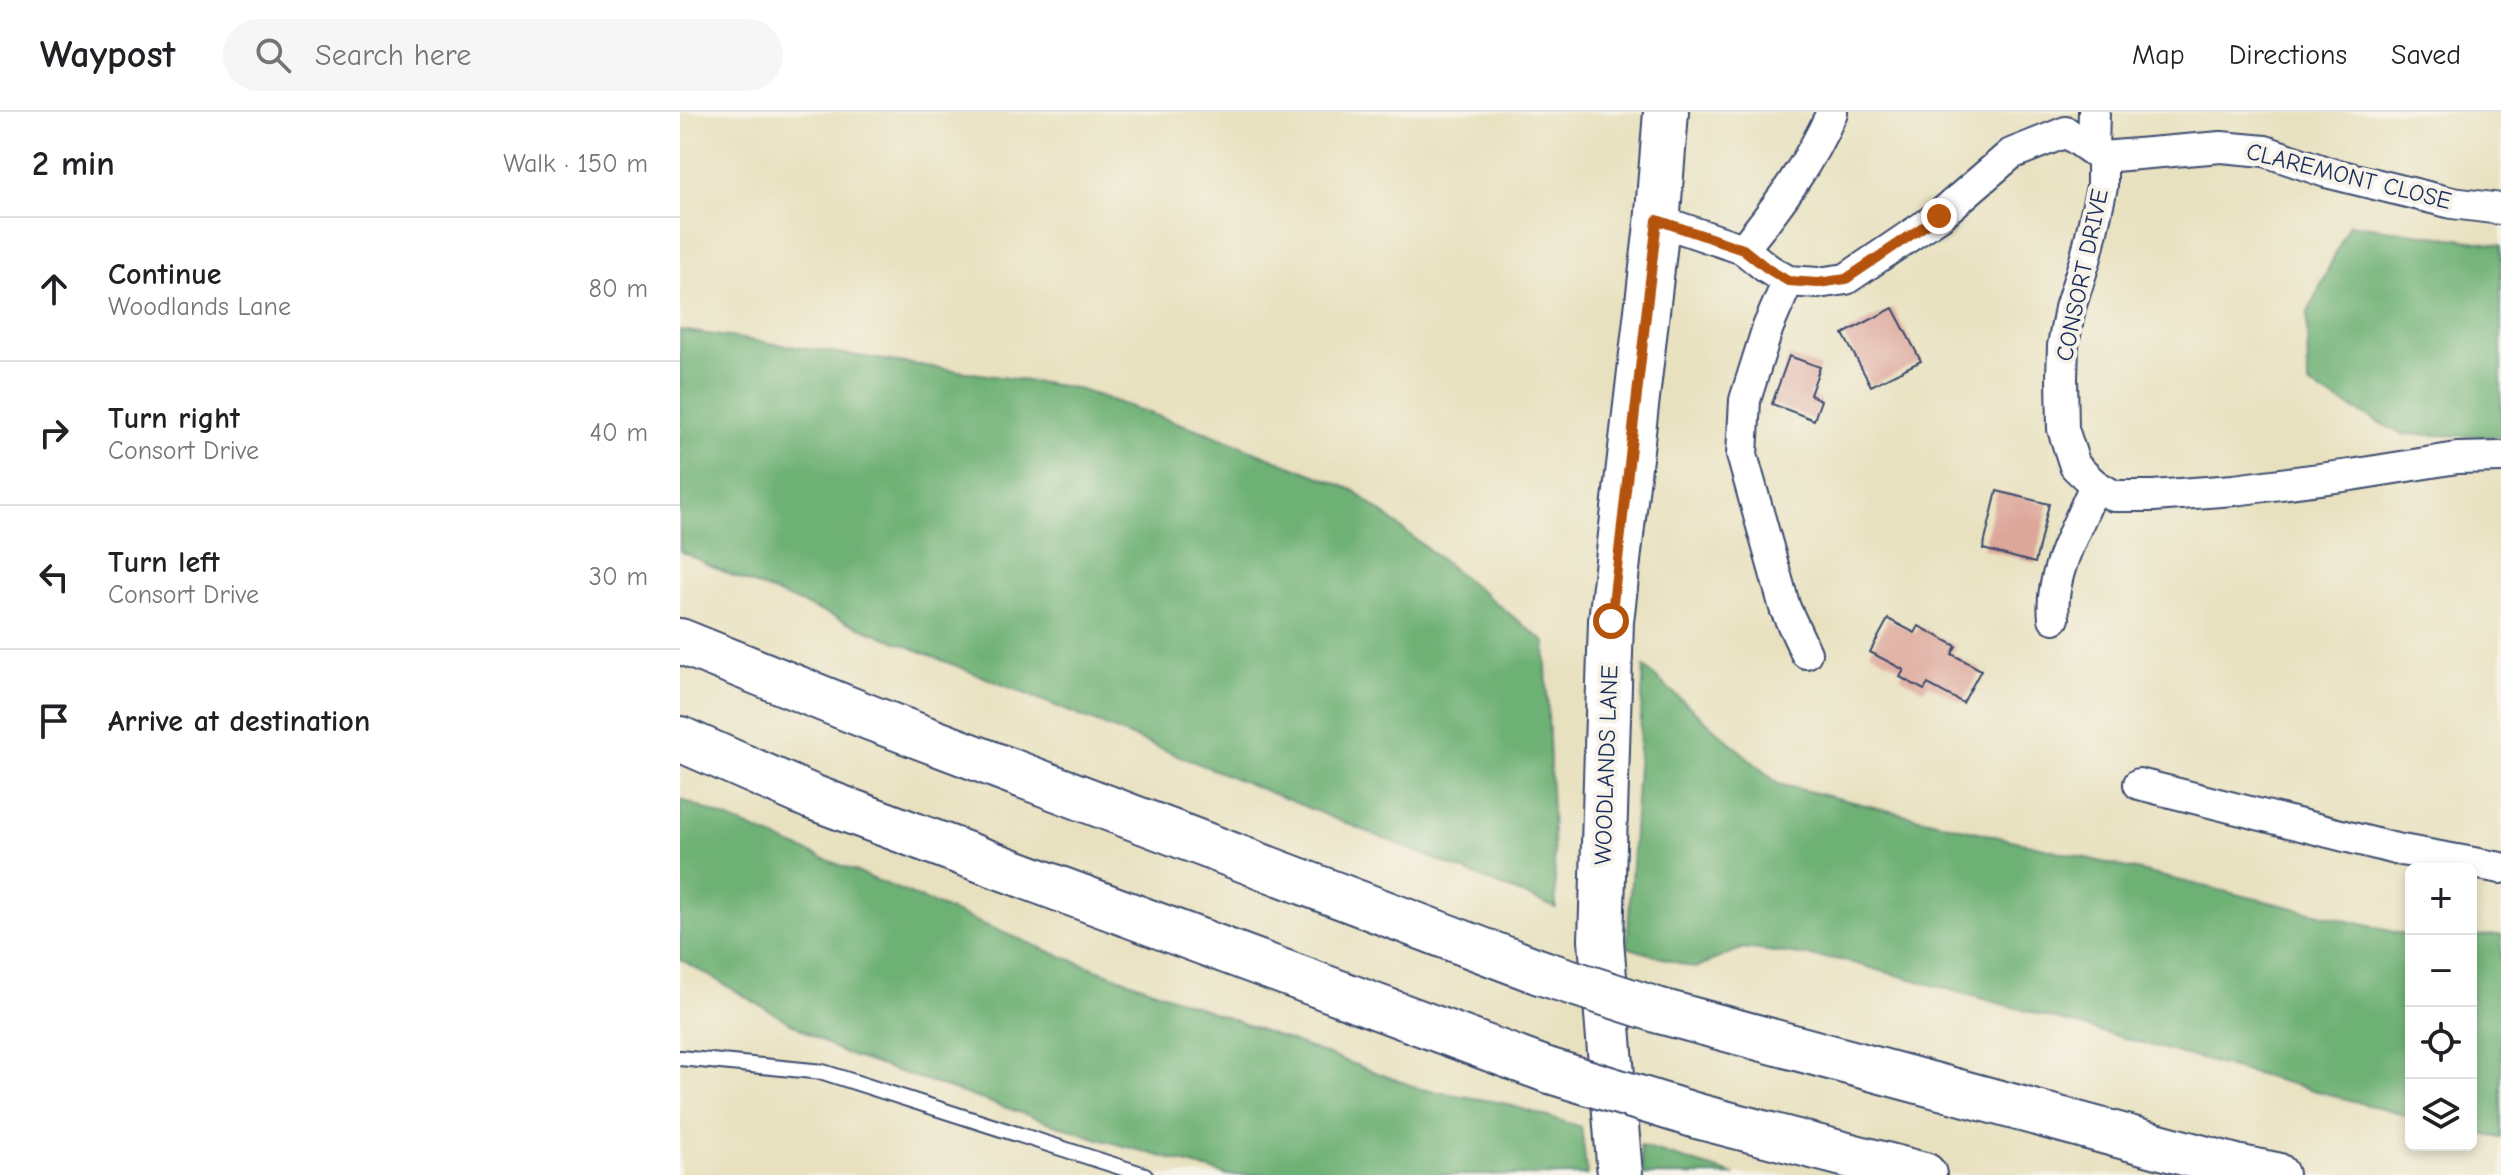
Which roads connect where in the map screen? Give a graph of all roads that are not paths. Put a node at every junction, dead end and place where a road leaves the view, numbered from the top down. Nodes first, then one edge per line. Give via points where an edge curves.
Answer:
1 (1666, 112) edge
2 (1832, 112) edge
3 (2094, 112) edge
4 (2097, 154) junction
5 (2501, 209) edge
6 (1657, 220) junction
7 (1743, 249) junction
8 (1788, 281) junction
9 (2501, 457) edge
10 (2095, 485) junction
11 (2054, 618) dead end
12 (680, 641) edge
13 (1806, 653) dead end
14 (680, 739) edge
15 (2139, 784) dead end
16 (2501, 868) edge
17 (680, 1058) edge
18 (1145, 1175) edge
19 (1620, 1175) edge
20 (1924, 1175) edge
21 (2276, 1175) edge

1 - 6 main road, WOODLANDS LANE
2 - 7 street via 1787,193
3 - 4 street, CONSORT DRIVE
4 - 5 street, CLAREMONT CLOSE via 2221,147 2265,151 2452,203
4 - 8 street via 2066,132 2011,154 1939,216 1846,279
4 - 10 street, CONSORT DRIVE via 2102,187 2070,308 2062,378 2063,429 2075,466
6 - 7 street
6 - 19 main road, WOODLANDS LANE via 1611,621 1601,940
7 - 8 street
8 - 13 street via 1745,400 1742,455 1785,608
9 - 10 street via 2153,496 2114,496
10 - 11 street via 2060,569 2052,601
12 - 21 main road, bridge via 1540,972 1660,1011
14 - 20 main road, bridge via 812,797 1547,1070 1697,1116
15 - 16 street via 2396,849
17 - 18 lane via 823,1072

